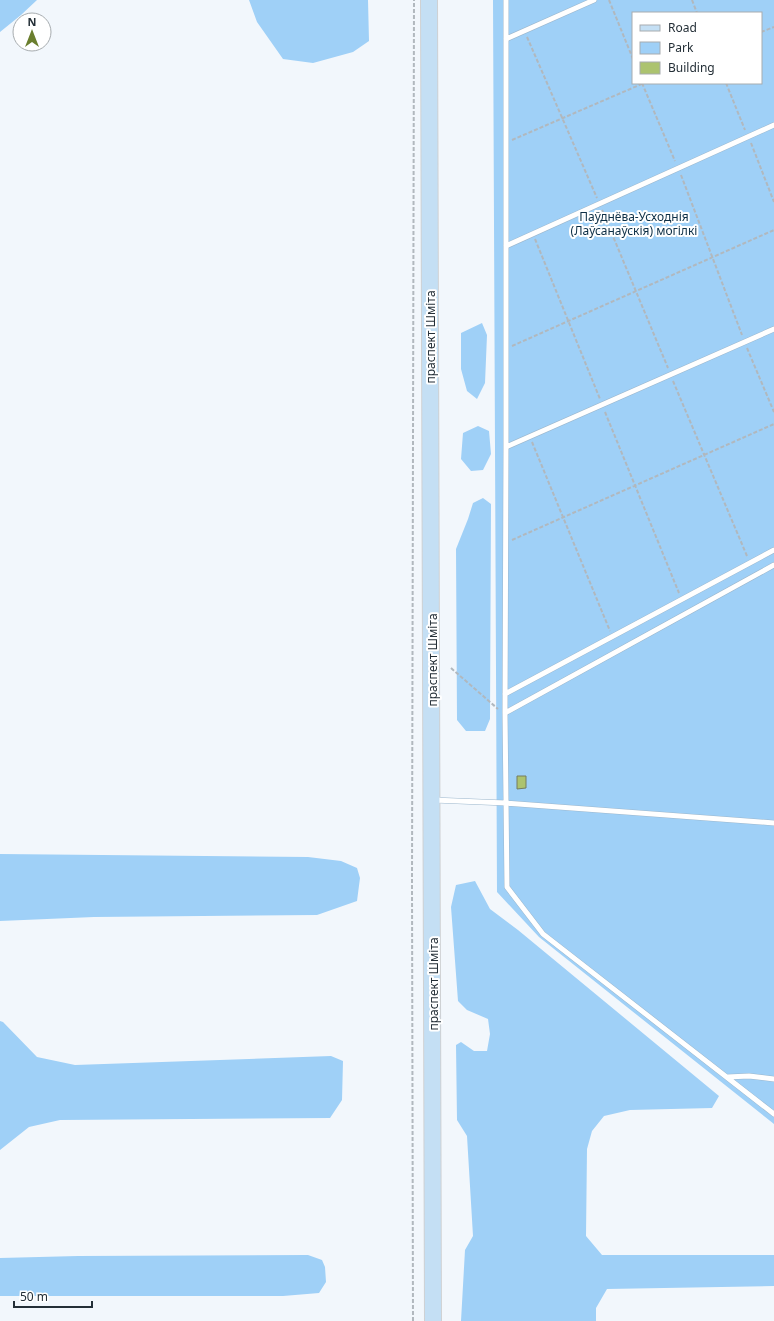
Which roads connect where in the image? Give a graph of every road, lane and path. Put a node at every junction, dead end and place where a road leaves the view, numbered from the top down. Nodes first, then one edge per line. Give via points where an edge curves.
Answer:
1 (414, 0) edge
2 (429, 0) edge
3 (506, 0) edge
4 (594, 0) edge
5 (609, 0) edge
6 (692, 0) edge
7 (697, 12) edge
8 (774, 27) edge
9 (524, 31) junction
10 (762, 32) edge
11 (506, 39) junction
12 (632, 57) edge
13 (641, 84) edge
14 (643, 84) edge
15 (562, 118) junction
16 (774, 125) edge
17 (506, 143) junction
18 (678, 168) junction
19 (600, 204) junction
20 (774, 230) edge
21 (533, 234) junction
22 (506, 246) junction
23 (712, 257) junction
24 (636, 291) junction
25 (568, 321) junction
26 (774, 329) edge
27 (745, 342) junction
28 (506, 348) junction
29 (670, 374) junction
30 (602, 404) junction
31 (774, 412) edge
32 (774, 424) edge
33 (530, 436) junction
34 (506, 447) junction
35 (704, 455) junction
36 (635, 485) junction
37 (563, 517) junction
38 (506, 543) junction
39 (774, 550) edge
40 (750, 563) junction
41 (774, 565) edge
42 (682, 600) junction
43 (612, 636) junction
44 (451, 668) dead end
45 (505, 694) junction
46 (505, 713) junction
47 (432, 800) junction
48 (506, 803) junction
49 (774, 823) edge
50 (727, 1077) junction
51 (774, 1080) edge
52 (774, 1114) edge
53 (413, 1321) edge
54 (433, 1321) edge

1 - 53 path
2 - 47 main road, праспект Шміта
3 - 11 lane
4 - 9 lane
5 - 12 path
6 - 7 path
8 - 10 path
9 - 11 lane
9 - 15 path
11 - 17 lane
13 - 15 path
14 - 18 path
15 - 17 path
15 - 19 path
16 - 18 lane
17 - 22 lane
18 - 19 lane
18 - 23 path
19 - 21 lane
19 - 24 path
20 - 23 path
21 - 22 lane
21 - 25 path
22 - 28 lane
23 - 24 path
23 - 27 path
24 - 25 path
24 - 29 path
25 - 28 path
25 - 30 path
26 - 27 lane
27 - 29 lane
27 - 31 path
28 - 34 lane
29 - 30 lane
29 - 35 path
30 - 33 lane
30 - 36 path
32 - 35 path
33 - 34 lane
33 - 37 path
34 - 38 lane
35 - 36 path
35 - 40 path
36 - 37 path
36 - 42 path
37 - 38 path
37 - 43 path
38 - 45 lane
39 - 40 lane
40 - 42 lane
41 - 46 lane
42 - 43 lane
43 - 45 lane
44 - 46 path
45 - 46 lane
46 - 48 lane
47 - 48 lane
47 - 54 main road, праспект Шміта
48 - 49 lane
48 - 50 lane via 507,887 543,934
50 - 51 lane via 749,1076
50 - 52 lane

